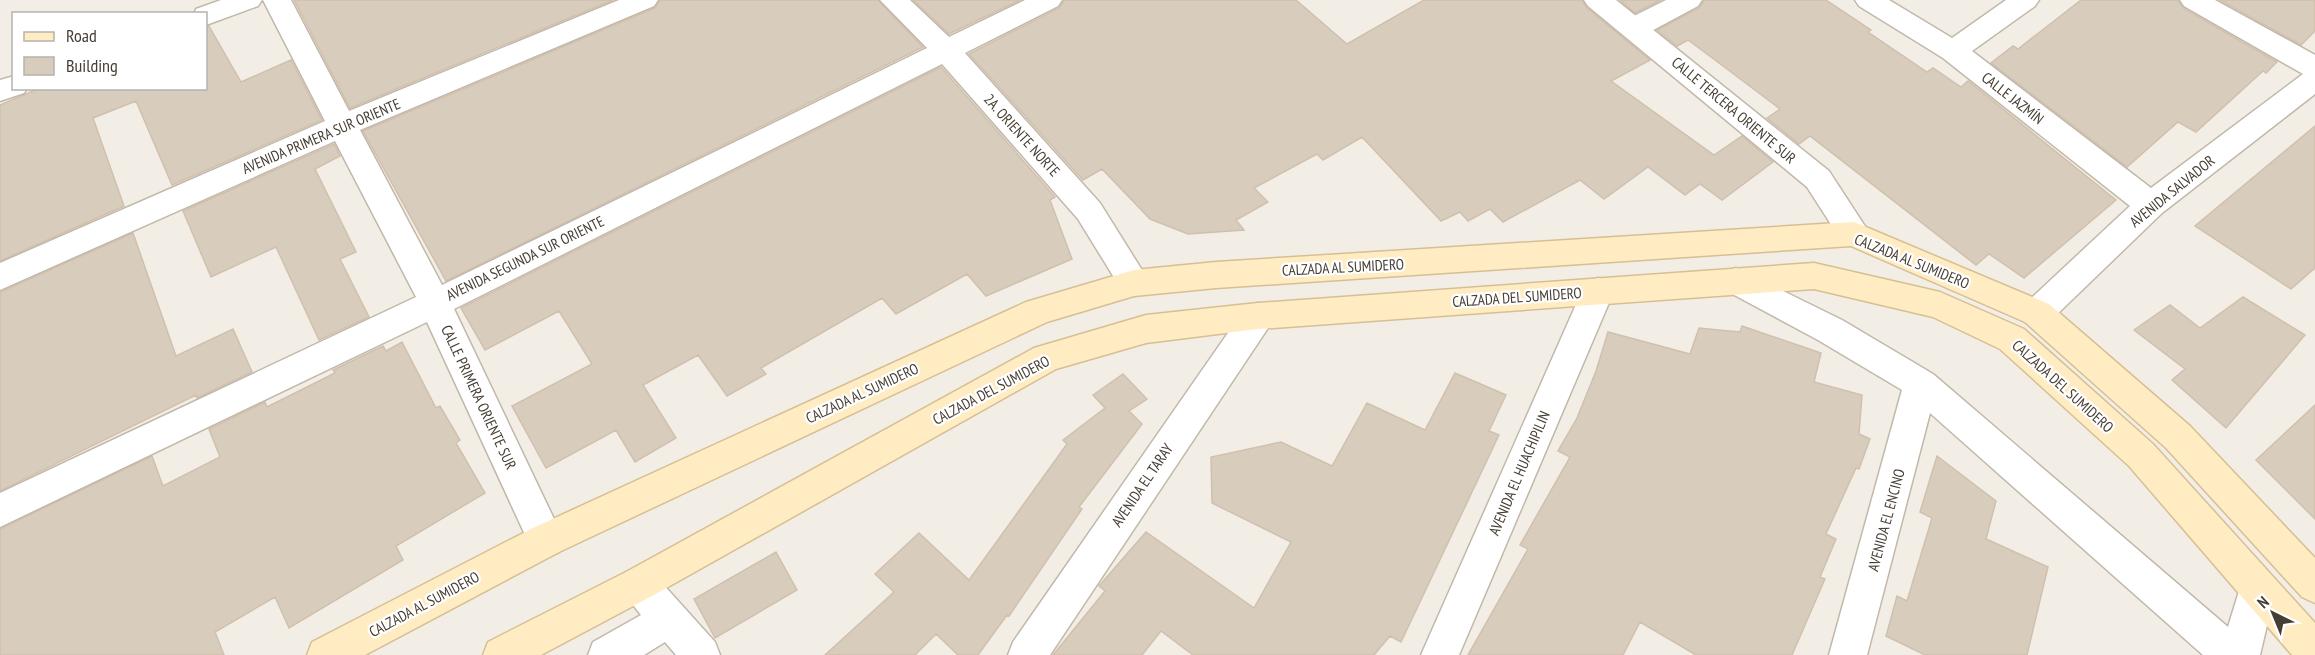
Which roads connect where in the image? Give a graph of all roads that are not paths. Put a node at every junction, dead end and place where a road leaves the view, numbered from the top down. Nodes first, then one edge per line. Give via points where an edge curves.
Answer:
1 (248, 0) edge
2 (277, 0) edge
3 (644, 0) edge
4 (894, 0) edge
5 (1048, 0) edge
6 (1598, 0) edge
7 (1688, 0) edge
8 (1869, 0) edge
9 (2025, 0) edge
10 (2194, 0) edge
11 (207, 16) edge
12 (1634, 28) junction
13 (945, 49) junction
14 (1953, 51) junction
15 (2315, 68) edge
16 (2315, 79) edge
17 (343, 125) junction
18 (2151, 205) junction
19 (1854, 234) junction
20 (0, 277) edge
21 (1736, 281) junction
22 (1134, 283) junction
23 (1598, 291) junction
24 (435, 303) junction
25 (2037, 314) junction
26 (1258, 316) junction
27 (1921, 384) junction
28 (0, 511) edge
29 (546, 540) junction
30 (639, 584) junction
31 (2315, 585) edge
32 (2258, 587) junction
33 (668, 620) junction
34 (2315, 652) edge
35 (326, 655) edge
36 (502, 655) edge
37 (607, 655) edge
38 (701, 655) edge
39 (1027, 655) edge
40 (1440, 655) edge
41 (1848, 655) edge
42 (2232, 655) edge
43 (2241, 655) edge

1 - 11 street
2 - 17 street, CALLE PRIMERA ORIENTE SUR
3 - 17 street, AVENIDA PRIMERA SUR ORIENTE
4 - 13 street, 2A. ORIENTE NORTE
5 - 13 street, AVENIDA SEGUNDA SUR ORIENTE
6 - 12 street, CALLE TERCERA ORIENTE SUR
7 - 12 street
8 - 14 street, CALLE JAZMÍN
9 - 14 street
10 - 15 street
12 - 19 street, CALLE TERCERA ORIENTE SUR via 1818,180
13 - 22 street, 2A. ORIENTE NORTE via 1089,211
13 - 24 street, AVENIDA SEGUNDA SUR ORIENTE
14 - 18 street, CALLE JAZMÍN
16 - 18 street, AVENIDA SALVADOR
17 - 20 street, AVENIDA PRIMERA SUR ORIENTE
17 - 24 street, CALLE PRIMERA ORIENTE SUR
18 - 25 street, AVENIDA SALVADOR
19 - 22 main road, CALZADA AL SUMIDERO
19 - 25 main road, CALZADA AL SUMIDERO
21 - 23 main road, CALZADA DEL SUMIDERO
21 - 27 street
21 - 32 main road, CALZADA DEL SUMIDERO via 1814,276 1940,304 2012,339 2140,455
22 - 29 main road, CALZADA AL SUMIDERO via 1038,311
23 - 26 main road, CALZADA DEL SUMIDERO
23 - 40 street, AVENIDA EL HUACHIPILIN
24 - 28 street, AVENIDA SEGUNDA SUR ORIENTE
24 - 29 street, CALLE PRIMERA ORIENTE SUR
25 - 31 main road, CALZADA AL SUMIDERO via 2178,437
26 - 30 main road, CALZADA DEL SUMIDERO via 1146,329 1046,358
26 - 39 street, AVENIDA EL TARAY
27 - 41 street, AVENIDA EL ENCINO
27 - 42 street
29 - 35 main road, CALZADA AL SUMIDERO
30 - 33 street
30 - 36 main road, CALZADA DEL SUMIDERO
32 - 34 main road, CALZADA DEL SUMIDERO
32 - 43 street
33 - 37 street
33 - 38 street

